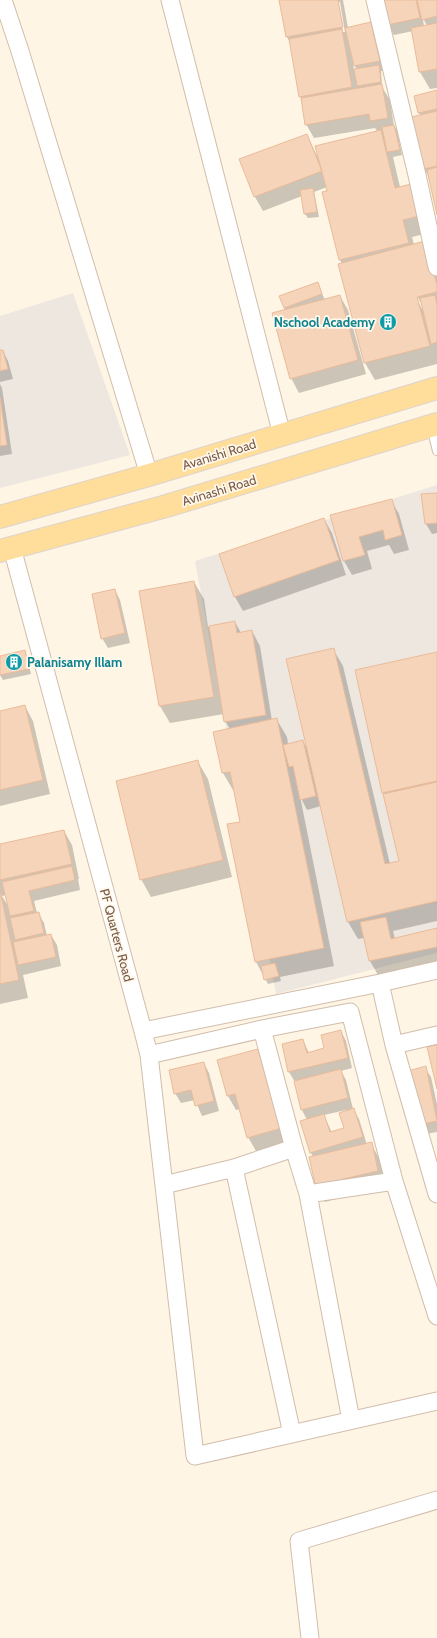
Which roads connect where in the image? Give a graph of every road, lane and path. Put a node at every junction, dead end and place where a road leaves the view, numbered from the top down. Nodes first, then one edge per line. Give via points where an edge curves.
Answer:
1 (3, 0) edge
2 (170, 0) edge
3 (376, 0) edge
4 (437, 267) edge
5 (437, 388) edge
6 (434, 425) edge
7 (282, 435) junction
8 (437, 452) edge
9 (149, 475) junction
10 (0, 517) edge
11 (6, 550) edge
12 (437, 970) edge
13 (380, 983) junction
14 (262, 1029) junction
15 (143, 1031) junction
16 (437, 1035) edge
17 (394, 1045) junction
18 (149, 1055) junction
19 (294, 1148) junction
20 (234, 1168) junction
21 (394, 1181) junction
22 (164, 1185) junction
23 (308, 1194) junction
24 (437, 1194) edge
25 (437, 1316) edge
26 (437, 1401) edge
27 (351, 1420) junction
28 (292, 1434) junction
29 (437, 1500) edge
30 (310, 1638) edge

1 - 9 street
2 - 7 street
3 - 4 street
5 - 7 main road, Avanishi Road
6 - 8 lane
6 - 11 main road, Avinashi Road via 162,507
7 - 9 main road, Avanishi Road
9 - 10 main road, Avanishi Road
11 - 15 street, PF Quarters Road
12 - 13 street
13 - 15 street
13 - 17 street
14 - 18 street
14 - 19 street
14 - 21 street via 350,1012
15 - 18 street, PF Quarters Road
16 - 17 street
17 - 24 street
18 - 22 street, PF Quarters Road
19 - 20 street
19 - 23 street
20 - 22 street
20 - 28 street
21 - 23 street
21 - 25 street
22 - 28 street, PF Quarters Road via 195,1456
23 - 27 street
26 - 27 street
27 - 28 street
29 - 30 street via 298,1542

